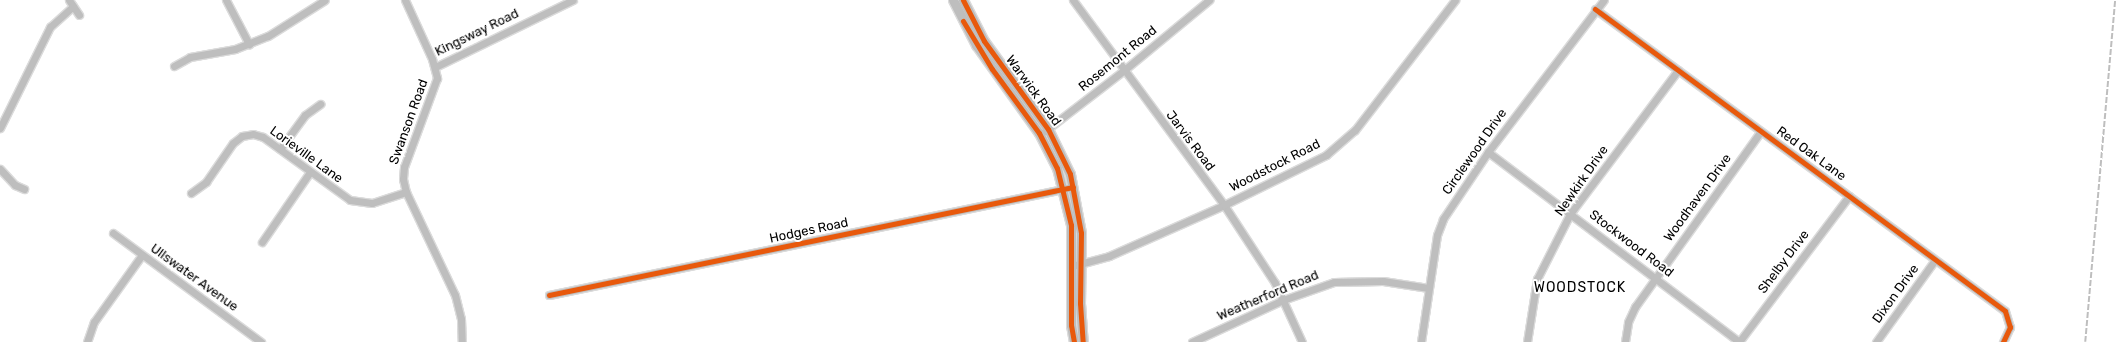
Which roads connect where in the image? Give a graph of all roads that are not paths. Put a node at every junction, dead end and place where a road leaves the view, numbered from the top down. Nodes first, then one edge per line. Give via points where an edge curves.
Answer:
1 (226, 0) edge
2 (325, 0) edge
3 (405, 0) edge
4 (573, 0) edge
5 (953, 0) edge
6 (963, 0) edge
7 (1073, 0) edge
8 (1209, 0) edge
9 (1455, 0) edge
10 (1604, 0) edge
11 (71, 3) edge
12 (315, 3) edge
13 (1595, 9) junction
14 (79, 15) dead end
15 (249, 44) junction
16 (174, 66) dead end
17 (435, 67) junction
18 (1678, 70) junction
19 (1123, 71) junction
20 (320, 104) dead end
21 (0, 128) edge
22 (1048, 128) junction
23 (1761, 131) junction
24 (1040, 134) junction
25 (280, 149) junction
26 (1488, 152) junction
27 (0, 169) edge
28 (310, 172) junction
29 (1068, 188) junction
30 (24, 189) dead end
31 (406, 192) junction
32 (191, 193) dead end
33 (1849, 196) junction
34 (1224, 205) junction
35 (1570, 214) junction
36 (113, 233) dead end
37 (262, 242) dead end
38 (142, 255) junction
39 (1936, 260) junction
40 (1081, 264) junction
41 (1072, 266) junction
42 (1655, 278) junction
43 (1428, 288) junction
44 (549, 295) dead end
45 (1283, 300) junction
46 (87, 342) edge
47 (260, 342) edge
48 (462, 342) edge
49 (1074, 342) edge
50 (1083, 342) edge
51 (1192, 342) edge
52 (1302, 342) edge
53 (1421, 342) edge
54 (1527, 342) edge
55 (1625, 342) edge
56 (1739, 342) edge
57 (1876, 342) edge
58 (2003, 342) edge

1 - 15 street
2 - 12 street
3 - 17 street, Swanson Road
4 - 17 street, Kingsway Road
5 - 24 main road, Warwick Road via 976,46
6 - 22 main road, Warwick Road via 984,40
7 - 19 street, Jarvis Road
8 - 19 street, Rosemont Road
9 - 34 street, Woodstock Road via 1345,141 1288,176
10 - 13 street, Circlewood Drive
11 - 14 street
11 - 21 street via 50,27
12 - 15 street via 278,31
13 - 18 street, Red Oak Lane
13 - 26 street, Circlewood Drive
15 - 16 street via 190,57
17 - 31 street, Swanson Road via 436,84 403,171
18 - 23 street, Red Oak Lane
18 - 35 street, Newkirk Drive
19 - 22 street, Rosemont Road
19 - 34 street, Jarvis Road
20 - 25 street via 305,115
22 - 24 street, Rosemont Road
22 - 29 main road, Warwick Road via 1062,156
23 - 33 street, Red Oak Lane
23 - 42 street, Woodhaven Drive
24 - 29 main road, Warwick Road
25 - 28 street, Lorieville Lane
25 - 32 street, Lorieville Lane via 258,135 242,136 233,143 203,186
26 - 35 street, Stockwood Road
26 - 43 street, Circlewood Drive via 1443,219 1437,235
27 - 30 street via 15,185
28 - 31 street, Lorieville Lane via 343,196 358,202 378,202
28 - 37 street
29 - 40 main road, Warwick Road via 1081,227
29 - 41 main road, Warwick Road
29 - 44 street, Hodges Road
31 - 48 street, Swanson Road via 455,295
33 - 39 street, Red Oak Lane
33 - 56 street, Shelby Drive
34 - 40 street, Woodstock Road via 1109,256
34 - 45 street, Jarvis Road via 1275,283
35 - 42 street, Stockwood Road
35 - 54 street, Newkirk Drive via 1537,279
36 - 38 street, Ullswater Avenue
38 - 46 street via 94,322
38 - 47 street, Ullswater Avenue
39 - 57 street, Dixon Drive
39 - 58 street, Red Oak Lane via 2005,311 2009,320 2009,334
40 - 41 street, Woodstock Road
40 - 50 main road, Warwick Road
41 - 49 main road, Warwick Road via 1071,325
42 - 55 street, Woodhaven Drive via 1630,317
42 - 56 street, Stockwood Road
43 - 45 street, Weatherford Road via 1383,281 1350,280 1316,286
43 - 53 street, Circlewood Drive
45 - 51 street, Weatherford Road
45 - 52 street, Jarvis Road

